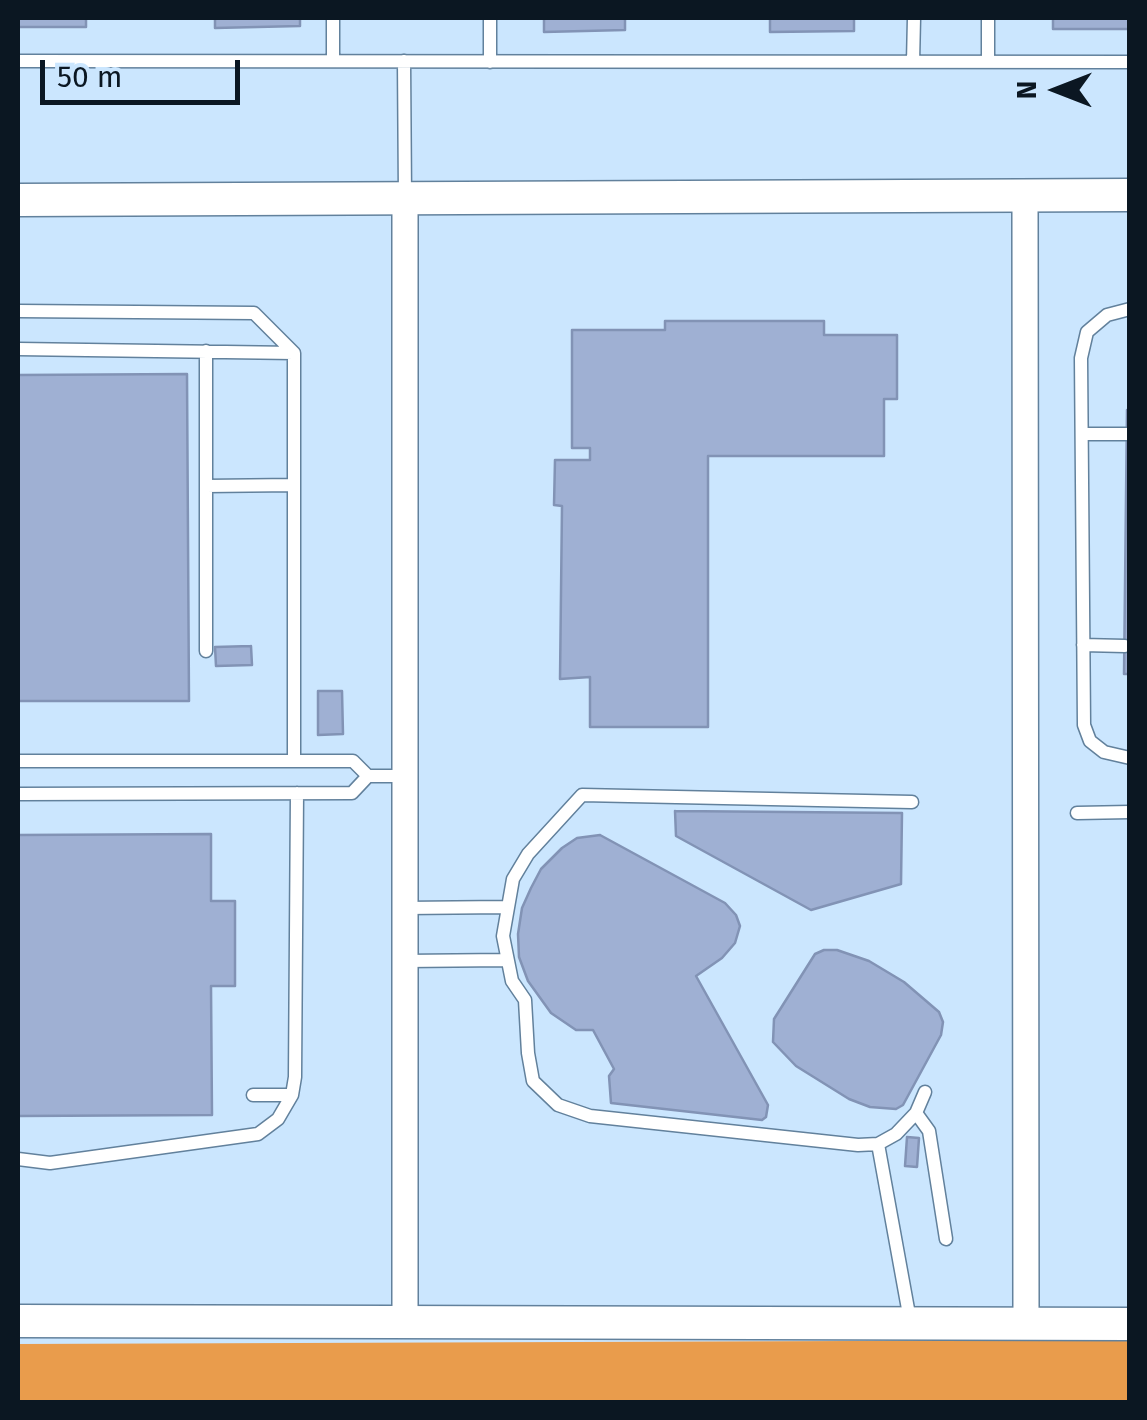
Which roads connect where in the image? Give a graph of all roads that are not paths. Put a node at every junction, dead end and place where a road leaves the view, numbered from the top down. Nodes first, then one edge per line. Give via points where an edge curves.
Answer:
1 (333, 18) edge
2 (490, 18) edge
3 (914, 18) edge
4 (988, 18) edge
5 (18, 61) edge
6 (332, 62) junction
7 (404, 62) junction
8 (490, 62) junction
9 (914, 62) junction
10 (988, 62) junction
11 (1130, 62) edge
12 (1130, 195) edge
13 (1024, 196) junction
14 (18, 200) edge
15 (404, 201) junction
16 (1130, 309) edge
17 (18, 310) edge
18 (18, 349) edge
19 (206, 352) junction
20 (294, 353) junction
21 (1082, 434) junction
22 (1127, 434) dead end
23 (294, 485) junction
24 (206, 486) junction
25 (1083, 645) junction
26 (1125, 646) dead end
27 (206, 651) dead end
28 (1130, 758) edge
29 (294, 760) junction
30 (18, 761) edge
31 (368, 776) junction
32 (404, 776) junction
33 (297, 793) junction
34 (18, 794) edge
35 (912, 802) dead end
36 (1077, 812) dead end
37 (1130, 812) edge
38 (404, 908) junction
39 (506, 908) junction
40 (506, 960) junction
41 (404, 961) junction
42 (925, 1092) dead end
43 (253, 1094) dead end
44 (292, 1094) junction
45 (916, 1113) junction
46 (878, 1144) junction
47 (18, 1160) edge
48 (946, 1238) dead end
49 (405, 1320) junction
50 (18, 1321) edge
51 (911, 1323) junction
52 (1026, 1324) junction
53 (1130, 1324) edge

1 - 6 lane
2 - 8 lane
3 - 9 lane
4 - 10 lane
5 - 6 lane
6 - 7 lane
7 - 8 lane
7 - 15 lane
8 - 9 lane
9 - 10 lane
10 - 11 lane
12 - 13 street
13 - 15 street
13 - 52 street
14 - 15 street
15 - 32 street
16 - 21 lane via 1107,315 1087,332
17 - 20 lane via 254,313
18 - 19 lane
19 - 20 lane
19 - 24 lane
20 - 23 lane
21 - 22 lane
21 - 25 lane
23 - 24 lane
23 - 29 lane
24 - 27 lane
25 - 26 lane
25 - 28 lane via 1090,741
29 - 30 lane
29 - 31 lane via 354,760
31 - 32 lane
31 - 33 lane via 352,793
32 - 38 street
33 - 34 lane
33 - 44 lane
35 - 39 lane via 582,796 528,854
36 - 37 lane
38 - 39 lane
38 - 41 street
39 - 40 lane
40 - 41 lane
40 - 46 lane via 525,1000 533,1081 558,1105 590,1116
41 - 49 street
42 - 45 lane
43 - 44 lane
44 - 47 lane via 258,1134 50,1163
45 - 46 lane
45 - 48 lane via 928,1131
46 - 51 lane
49 - 50 street
49 - 51 street
51 - 52 street
52 - 53 street

